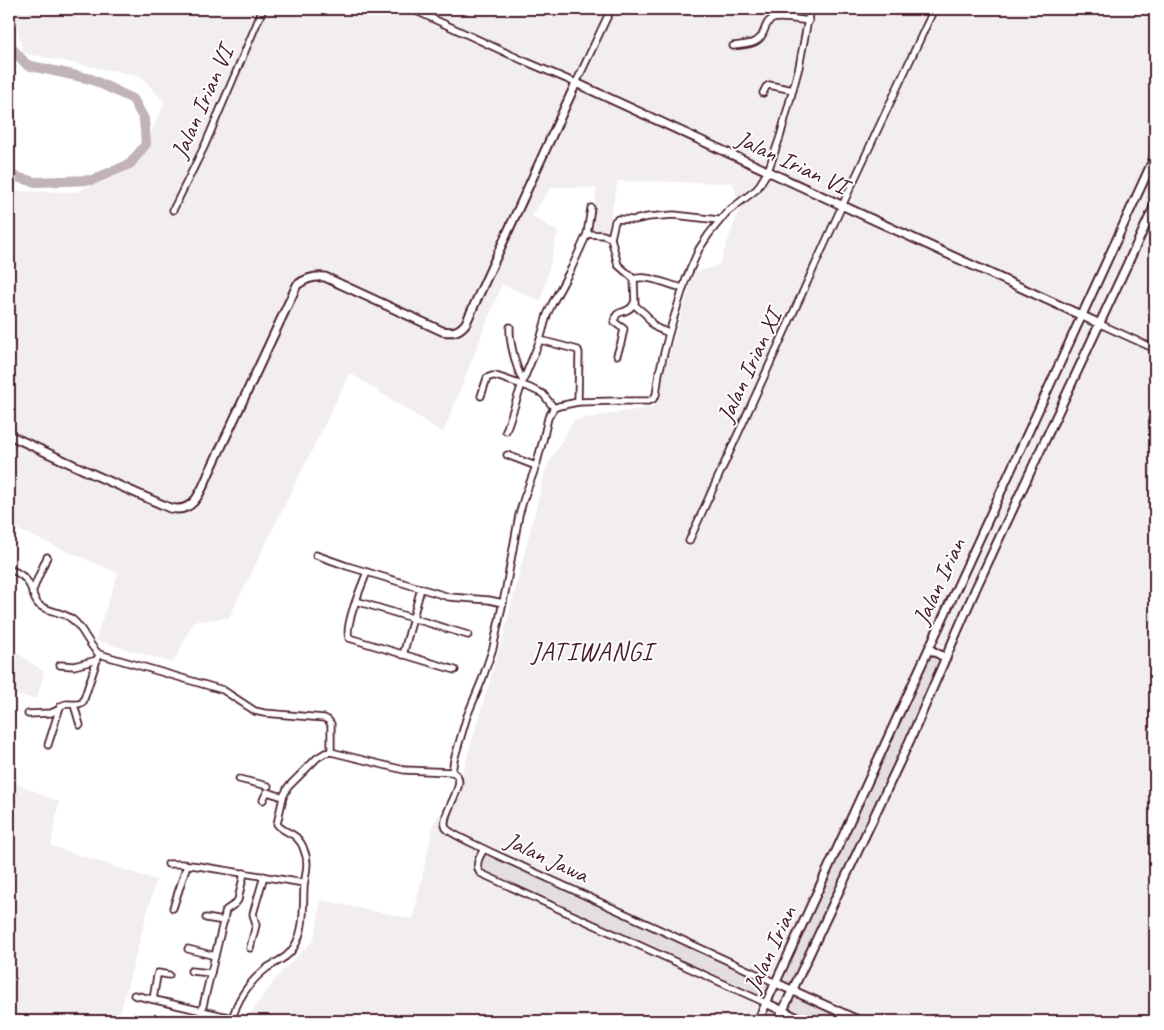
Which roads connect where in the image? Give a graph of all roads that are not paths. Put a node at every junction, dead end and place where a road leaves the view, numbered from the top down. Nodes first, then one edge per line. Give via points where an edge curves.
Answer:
1 (263, 9) edge
2 (412, 9) edge
3 (611, 9) edge
4 (810, 9) edge
5 (934, 9) edge
6 (809, 21) junction
7 (733, 46) dead end
8 (576, 83) junction
9 (793, 90) junction
10 (763, 93) dead end
11 (1155, 156) edge
12 (768, 171) junction
13 (1155, 205) edge
14 (842, 206) junction
15 (591, 208) dead end
16 (173, 210) dead end
17 (720, 220) junction
18 (587, 234) junction
19 (611, 238) junction
20 (634, 279) junction
21 (683, 288) junction
22 (634, 303) junction
23 (1082, 315) junction
24 (1100, 324) junction
25 (510, 327) dead end
26 (668, 333) junction
27 (540, 340) junction
28 (1155, 349) edge
29 (616, 355) dead end
30 (522, 383) junction
31 (481, 396) dead end
32 (578, 402) junction
33 (554, 408) junction
34 (506, 430) dead end
35 (9, 435) edge
36 (506, 455) dead end
37 (536, 466) junction
38 (689, 541) dead end
39 (316, 555) dead end
40 (48, 557) dead end
41 (9, 569) edge
42 (367, 572) junction
43 (421, 588) junction
44 (32, 593) junction
45 (356, 601) junction
46 (502, 603) junction
47 (413, 618) junction
48 (468, 635) dead end
49 (929, 649) junction
50 (403, 654) junction
51 (98, 657) junction
52 (946, 658) junction
53 (60, 665) dead end
54 (455, 670) dead end
55 (74, 705) junction
56 (58, 710) junction
57 (28, 714) dead end
58 (80, 725) dead end
59 (48, 745) dead end
60 (331, 752) junction
61 (452, 772) junction
62 (239, 779) dead end
63 (267, 787) junction
64 (283, 797) junction
65 (263, 800) dead end
66 (484, 849) junction
67 (168, 864) dead end
68 (187, 865) junction
69 (244, 873) junction
70 (264, 876) junction
71 (304, 883) junction
72 (173, 908) dead end
73 (206, 918) dead end
74 (224, 921) junction
75 (250, 948) dead end
76 (188, 949) dead end
77 (215, 956) junction
78 (191, 972) dead end
79 (211, 973) junction
80 (169, 975) dead end
81 (776, 983) junction
82 (793, 990) junction
83 (134, 995) dead end
84 (153, 999) junction
85 (766, 1003) junction
86 (202, 1010) junction
87 (783, 1011) junction
88 (232, 1020) edge
89 (758, 1021) edge
90 (778, 1021) edge
91 (804, 1021) edge
92 (860, 1021) edge

1 - 16 street, Jalan Irian VI
2 - 8 street, Jalan Irian VI
3 - 8 street
4 - 6 street
5 - 14 street, Jalan Irian XI
6 - 7 street via 771,19 759,39
6 - 9 street
8 - 12 street, Jalan Irian VI
8 - 35 street via 462,328 457,332 442,331 325,277 303,281 298,285 210,473 196,500 186,508 166,507
9 - 10 street via 766,86
9 - 12 street
11 - 23 street, Jalan Irian
12 - 14 street, Jalan Irian VI
12 - 17 street via 758,189
13 - 24 street, Jalan Irian
14 - 23 street, Jalan Irian VI
14 - 38 street, Jalan Irian XI
15 - 18 street
17 - 19 street via 674,216 634,220 618,218
17 - 21 street via 699,249
18 - 19 street
18 - 27 street via 547,315
19 - 20 street via 618,265
20 - 21 street via 646,278
20 - 22 street
21 - 26 street
22 - 26 street via 655,328
22 - 29 street via 615,316 614,322 624,328
23 - 24 street, Jalan Irian VI
23 - 49 street, Jalan Irian
24 - 28 street, Jalan Irian VI
24 - 52 street, Jalan Irian
25 - 30 street via 510,339
26 - 32 street via 658,390 653,399 648,402
27 - 30 street
27 - 32 street via 578,350
30 - 31 street via 489,376
30 - 33 street via 543,394
30 - 34 street
32 - 33 street
33 - 37 street via 548,418
36 - 37 street
37 - 46 street via 519,515
39 - 42 street
40 - 44 street
41 - 44 street via 24,577
42 - 43 street
42 - 45 street
43 - 46 street via 449,596
43 - 47 street
44 - 51 street via 40,606 75,621
45 - 47 street
45 - 50 street via 348,633 350,638
46 - 61 street via 488,664 467,716
47 - 48 street
47 - 50 street
49 - 52 street
49 - 81 street, Jalan Irian
50 - 54 street
51 - 53 street via 76,666
51 - 55 street via 83,702
51 - 60 street via 223,690 264,714 324,718 331,724
52 - 82 street, Jalan Irian
55 - 56 street via 62,704
55 - 58 street
56 - 57 street
56 - 59 street
60 - 61 street via 404,770
60 - 64 street via 317,758 288,787
61 - 66 street via 458,776 459,784 446,816 447,829
62 - 63 street
63 - 64 street
63 - 65 street
64 - 71 street via 277,824 296,837 304,850 308,863
66 - 81 street, Jalan Jawa
66 - 85 street, Jalan Jawa via 477,864 480,873
67 - 68 street
68 - 69 street
68 - 72 street
69 - 70 street
69 - 74 street via 238,900 226,910
70 - 71 street
70 - 75 street via 253,914 256,925
71 - 88 street via 302,926 294,949 245,990
73 - 74 street
74 - 77 street
76 - 77 street
77 - 79 street
78 - 79 street
79 - 86 street
80 - 84 street via 158,973
81 - 82 street, Jalan Jawa
81 - 85 street, Jalan Irian
82 - 87 street, Jalan Irian
82 - 92 street, Jalan Jawa
83 - 84 street
84 - 86 street
85 - 87 street, Jalan Jawa
85 - 89 street, Jalan Irian
86 - 88 street
87 - 90 street, Jalan Irian
87 - 91 street, Jalan Jawa

